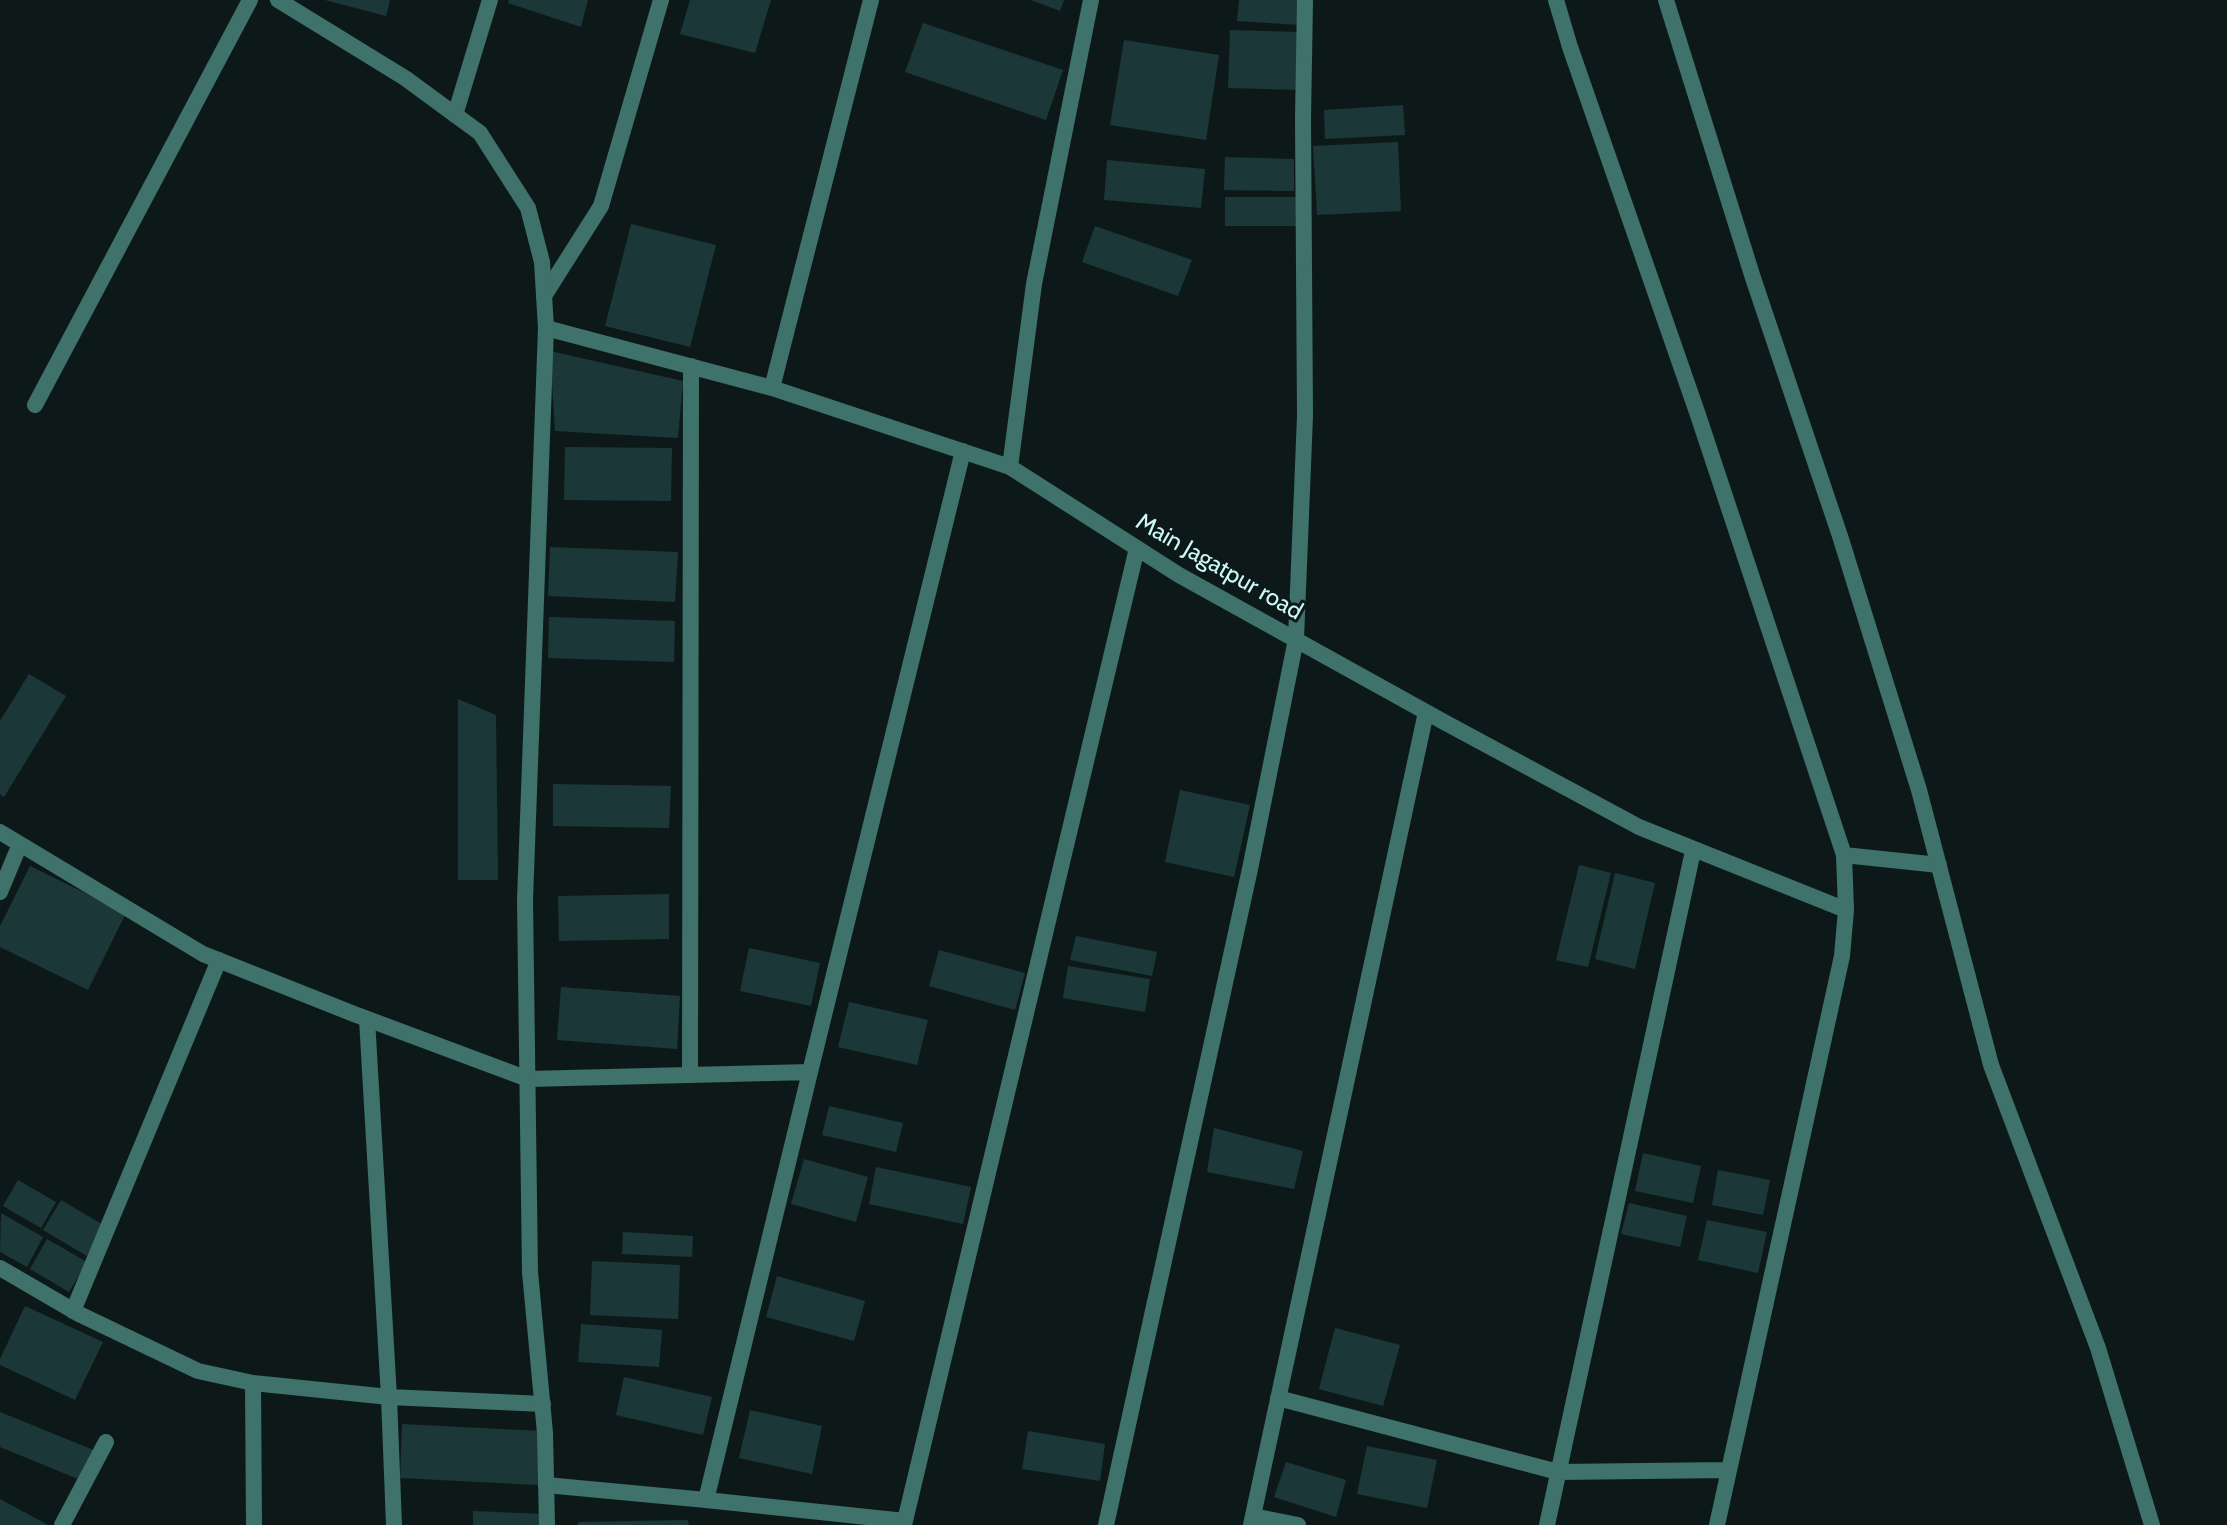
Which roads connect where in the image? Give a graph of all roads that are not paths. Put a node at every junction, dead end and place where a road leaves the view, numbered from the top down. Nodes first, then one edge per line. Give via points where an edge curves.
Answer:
1 (250, 0) edge
2 (490, 0) edge
3 (661, 0) edge
4 (871, 0) edge
5 (1091, 0) edge
6 (1305, 0) edge
7 (1556, 0) edge
8 (1666, 0) edge
9 (287, 3) edge
10 (455, 115) junction
11 (544, 296) junction
12 (546, 328) junction
13 (691, 366) junction
14 (772, 388) junction
15 (35, 405) dead end
16 (963, 451) junction
17 (1010, 467) junction
18 (1137, 548) junction
19 (1296, 639) junction
20 (1426, 712) junction
21 (0, 832) edge
22 (20, 844) junction
23 (1693, 851) junction
24 (1844, 855) junction
25 (1939, 865) junction
26 (0, 892) edge
27 (1846, 910) junction
28 (219, 960) junction
29 (367, 1019) junction
30 (810, 1072) junction
31 (690, 1075) junction
32 (528, 1079) junction
33 (0, 1268) edge
34 (73, 1311) junction
35 (253, 1383) junction
36 (389, 1397) junction
37 (1278, 1398) junction
38 (543, 1404) junction
39 (106, 1442) dead end
40 (1728, 1470) junction
41 (1558, 1472) junction
42 (546, 1485) junction
43 (706, 1500) junction
44 (1252, 1520) edge
45 (904, 1523) edge
46 (62, 1525) edge
47 (254, 1525) edge
48 (394, 1525) edge
49 (547, 1525) edge
50 (1106, 1525) edge
51 (1298, 1525) edge
52 (1547, 1525) edge
53 (1717, 1525) edge
54 (2152, 1525) edge

1 - 15 street
2 - 10 street
3 - 11 street via 601,206
4 - 14 street
5 - 17 street via 1034,284
6 - 19 street via 1305,416
7 - 24 street
8 - 25 street
9 - 10 street
10 - 11 street via 480,133 528,208 542,262
11 - 12 street
12 - 13 street, Main Jagatpur road
12 - 32 street via 525,900
13 - 14 street, Main Jagatpur road
13 - 31 street
14 - 16 street, Main Jagatpur road
16 - 17 street, Main Jagatpur road
16 - 30 street
17 - 18 street, Main Jagatpur road
18 - 19 street, Main Jagatpur road
18 - 45 street
19 - 20 street, Main Jagatpur road
19 - 50 street
20 - 23 street, Main Jagatpur road
20 - 37 street
21 - 22 street
22 - 26 street
22 - 28 street
23 - 27 street, Main Jagatpur road
23 - 41 street
24 - 25 street
24 - 27 street
25 - 54 street via 1991,1065 2098,1348
27 - 40 street via 1842,956
28 - 29 street
28 - 34 street
29 - 32 street
29 - 36 street
30 - 31 street
30 - 43 street
31 - 32 street
32 - 38 street via 530,1272
33 - 34 street
34 - 35 street via 198,1371
35 - 36 street
35 - 47 street
36 - 38 street
36 - 48 street
37 - 41 street
37 - 44 street
38 - 42 street
39 - 46 street
40 - 41 street
40 - 53 street
41 - 52 street
42 - 43 street
42 - 49 street
43 - 45 street
44 - 51 street

